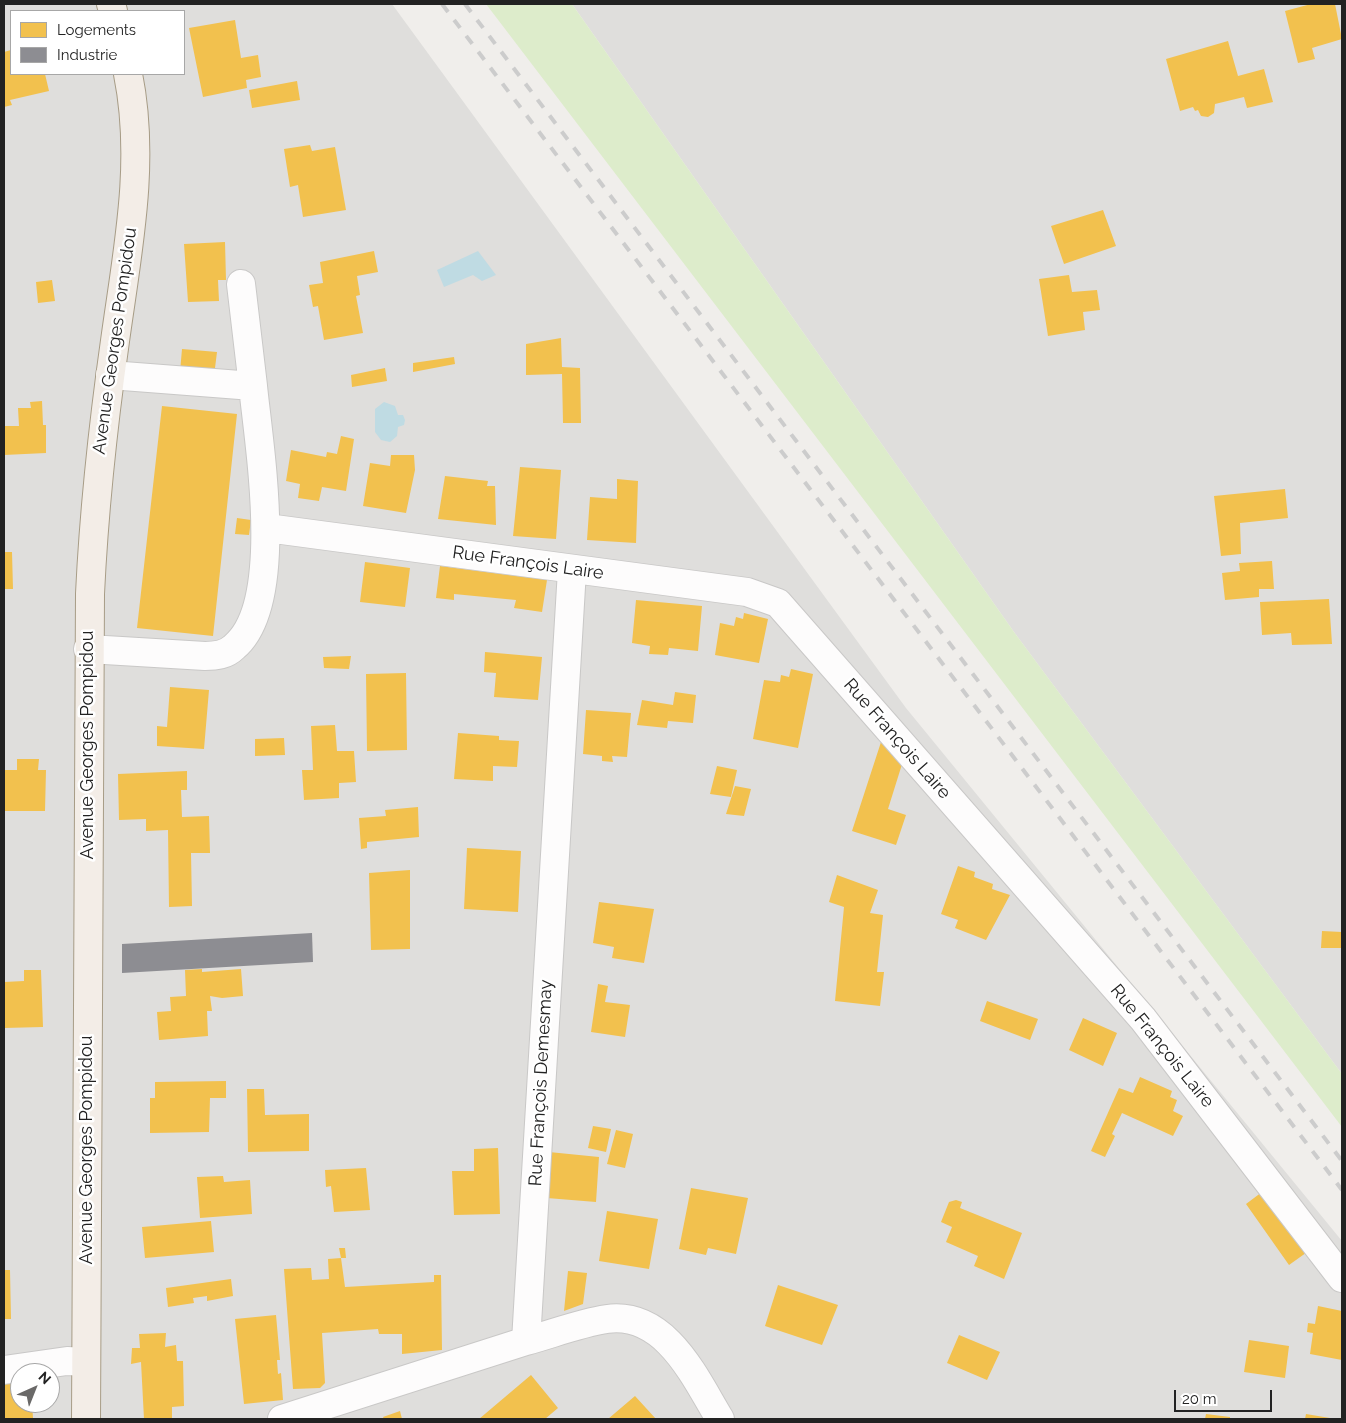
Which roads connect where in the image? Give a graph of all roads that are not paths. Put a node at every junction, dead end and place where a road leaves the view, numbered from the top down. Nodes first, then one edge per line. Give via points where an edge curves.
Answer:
1 (128, 75) edge
2 (241, 284) dead end
3 (110, 375) junction
4 (253, 386) junction
5 (267, 528) junction
6 (572, 570) junction
7 (88, 649) junction
8 (1342, 1278) edge
9 (526, 1341) junction
10 (86, 1362) junction
11 (4, 1370) edge
12 (86, 1419) edge
13 (282, 1419) edge
14 (720, 1419) edge

1 - 3 main road, Avenue Georges Pompidou via 137,157
2 - 4 street
3 - 4 street
3 - 7 main road, Avenue Georges Pompidou via 99,463
4 - 5 street
5 - 6 street, Rue François Laire
5 - 7 street via 254,616 246,634 234,648 220,655 206,656
6 - 8 street, Rue François Laire via 747,592 778,603 1143,1019
6 - 9 street, Rue François Demesmay
7 - 10 main road, Avenue Georges Pompidou
9 - 13 street
9 - 14 street via 608,1319 628,1320 647,1326 680,1353
10 - 11 street via 67,1361
10 - 12 main road, Avenue Georges Pompidou

